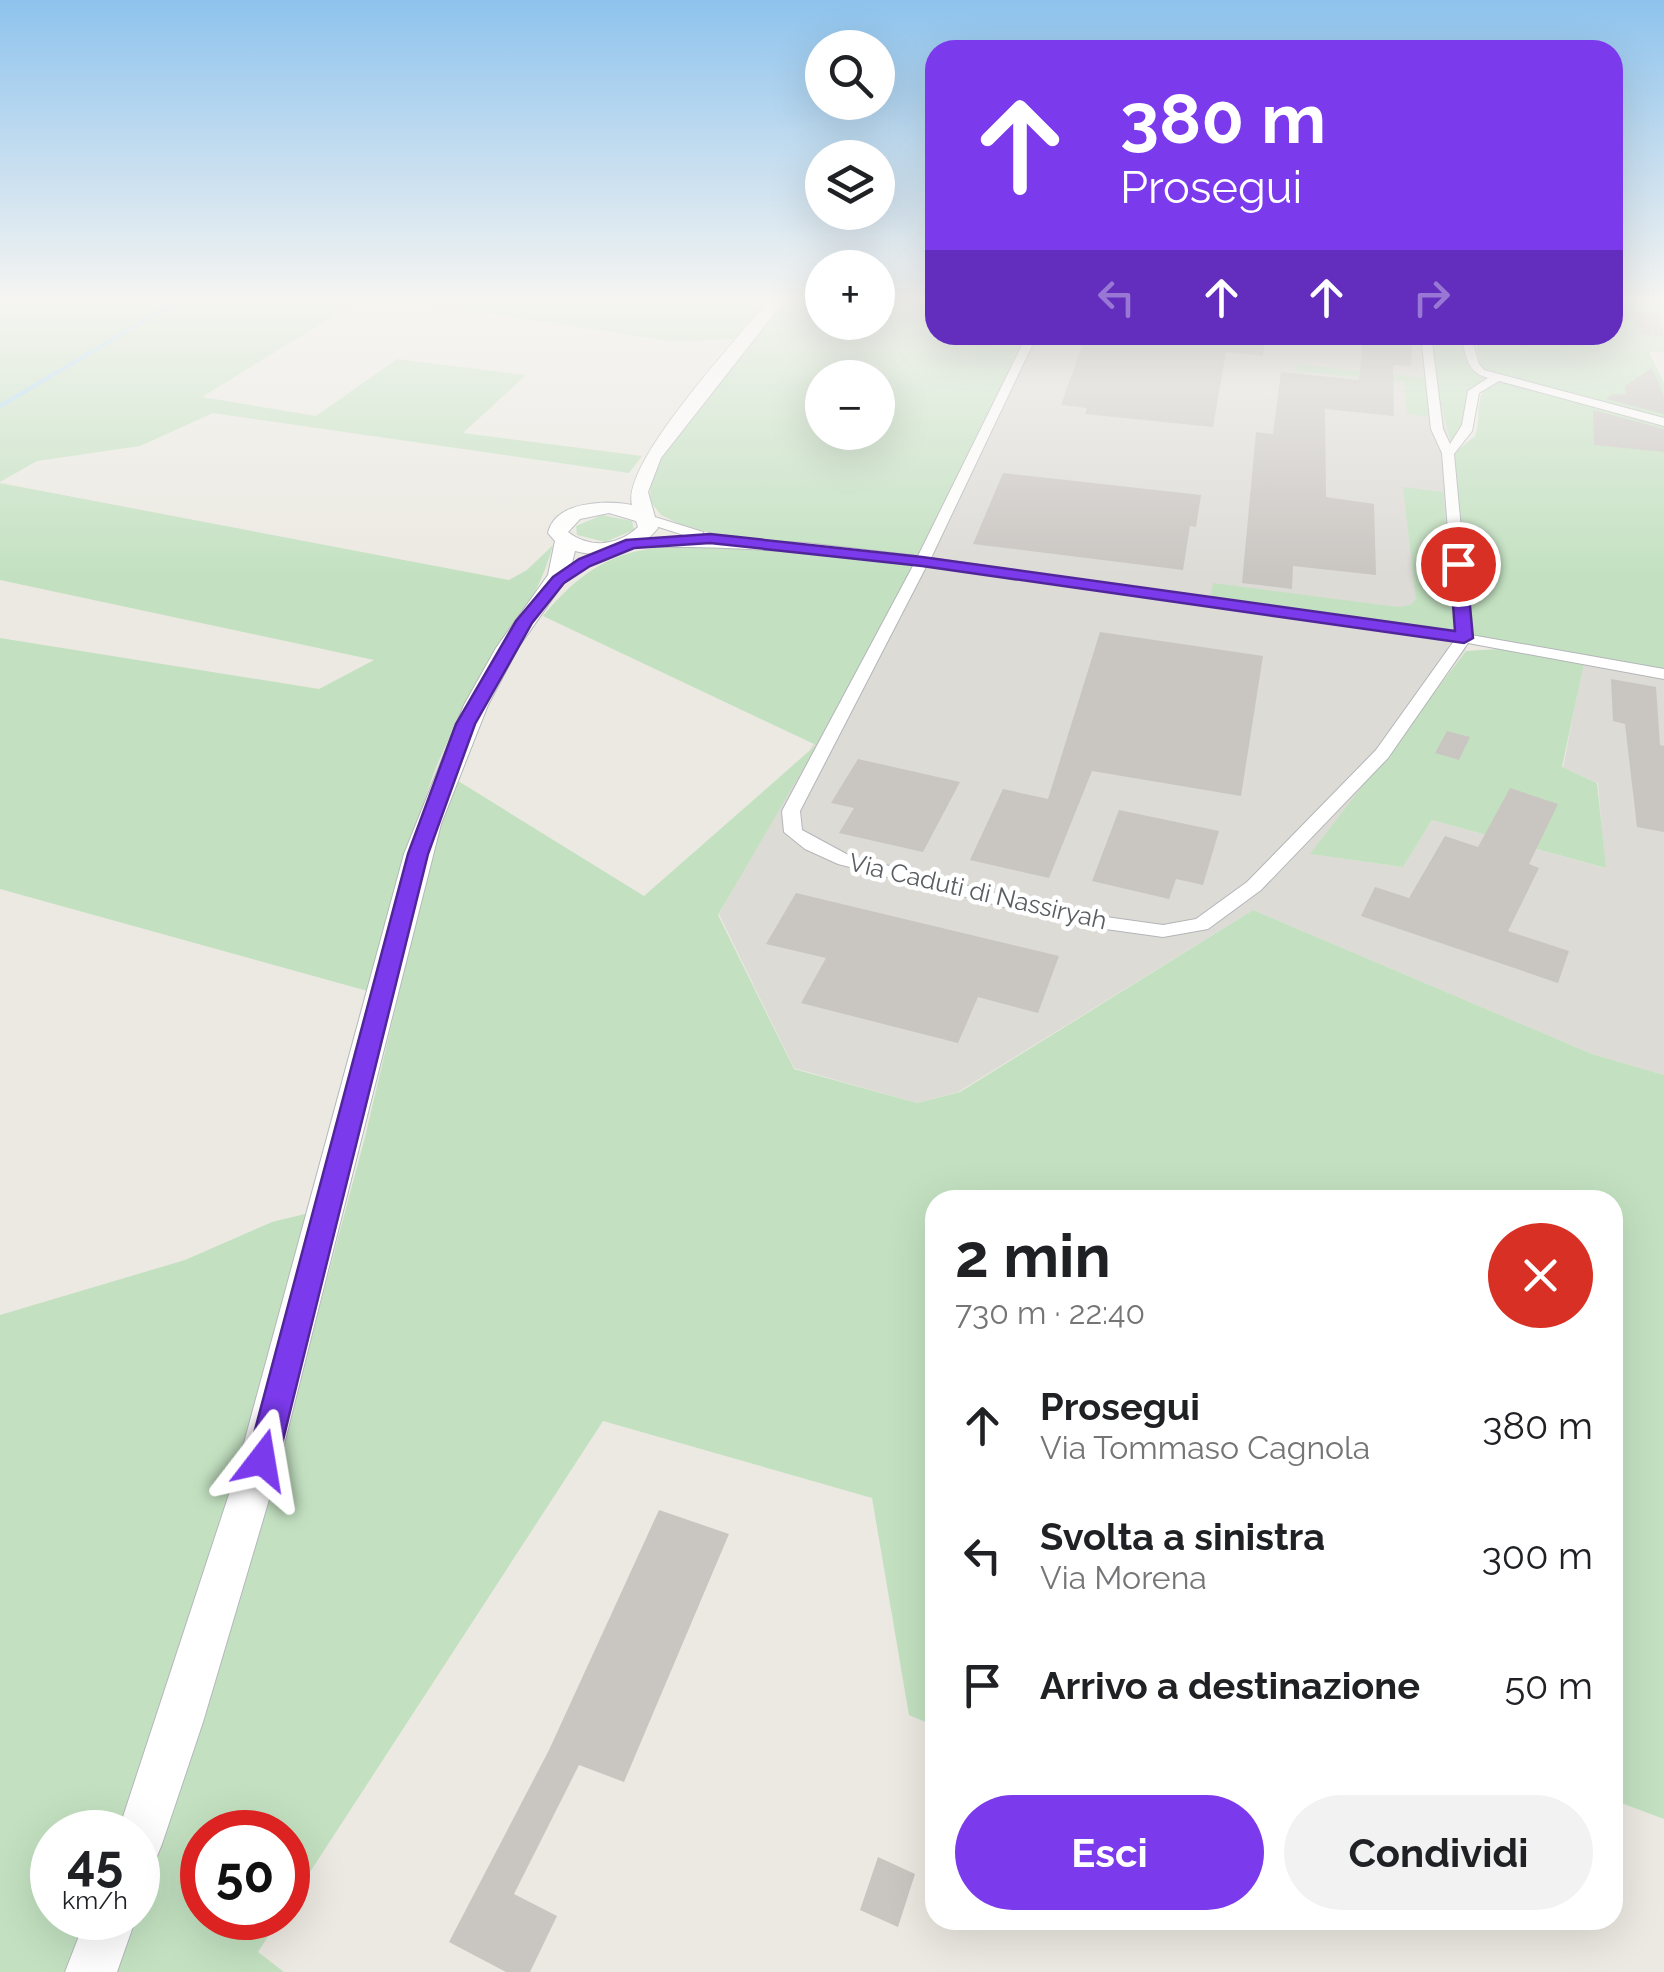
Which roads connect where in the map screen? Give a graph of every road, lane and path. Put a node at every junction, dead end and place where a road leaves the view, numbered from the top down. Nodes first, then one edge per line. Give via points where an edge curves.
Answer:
1 (705, 392) edge
2 (1004, 392) edge
3 (1433, 392) edge
4 (1474, 392) edge
5 (1553, 392) edge
6 (1664, 422) edge
7 (1448, 453) junction
8 (643, 472) junction
9 (574, 514) junction
10 (645, 518) junction
11 (710, 539) junction
12 (565, 541) junction
13 (631, 543) junction
14 (922, 562) junction
15 (558, 580) junction
16 (1464, 638) junction
17 (1664, 674) edge
18 (150, 1810) edge
19 (103, 1940) edge
20 (91, 1972) edge

1 - 8 main road
2 - 14 street
3 - 7 street
4 - 7 street via 1466,437
5 - 6 street
7 - 16 street
8 - 9 main road
8 - 10 main road via 638,492
9 - 10 main road via 609,507
9 - 12 main road via 560,524
10 - 11 street
10 - 13 main road via 648,528
11 - 13 street
11 - 14 street
12 - 13 main road via 594,549
12 - 15 main road via 567,561
13 - 15 main road
14 - 16 street
14 - 16 street, Via Caduti di Nassiryah via 791,811 793,832 844,860 1070,918 1163,931 1201,925 1254,886 1382,754
15 - 18 main road via 524,621 440,786 262,1460
16 - 17 street
19 - 20 main road

